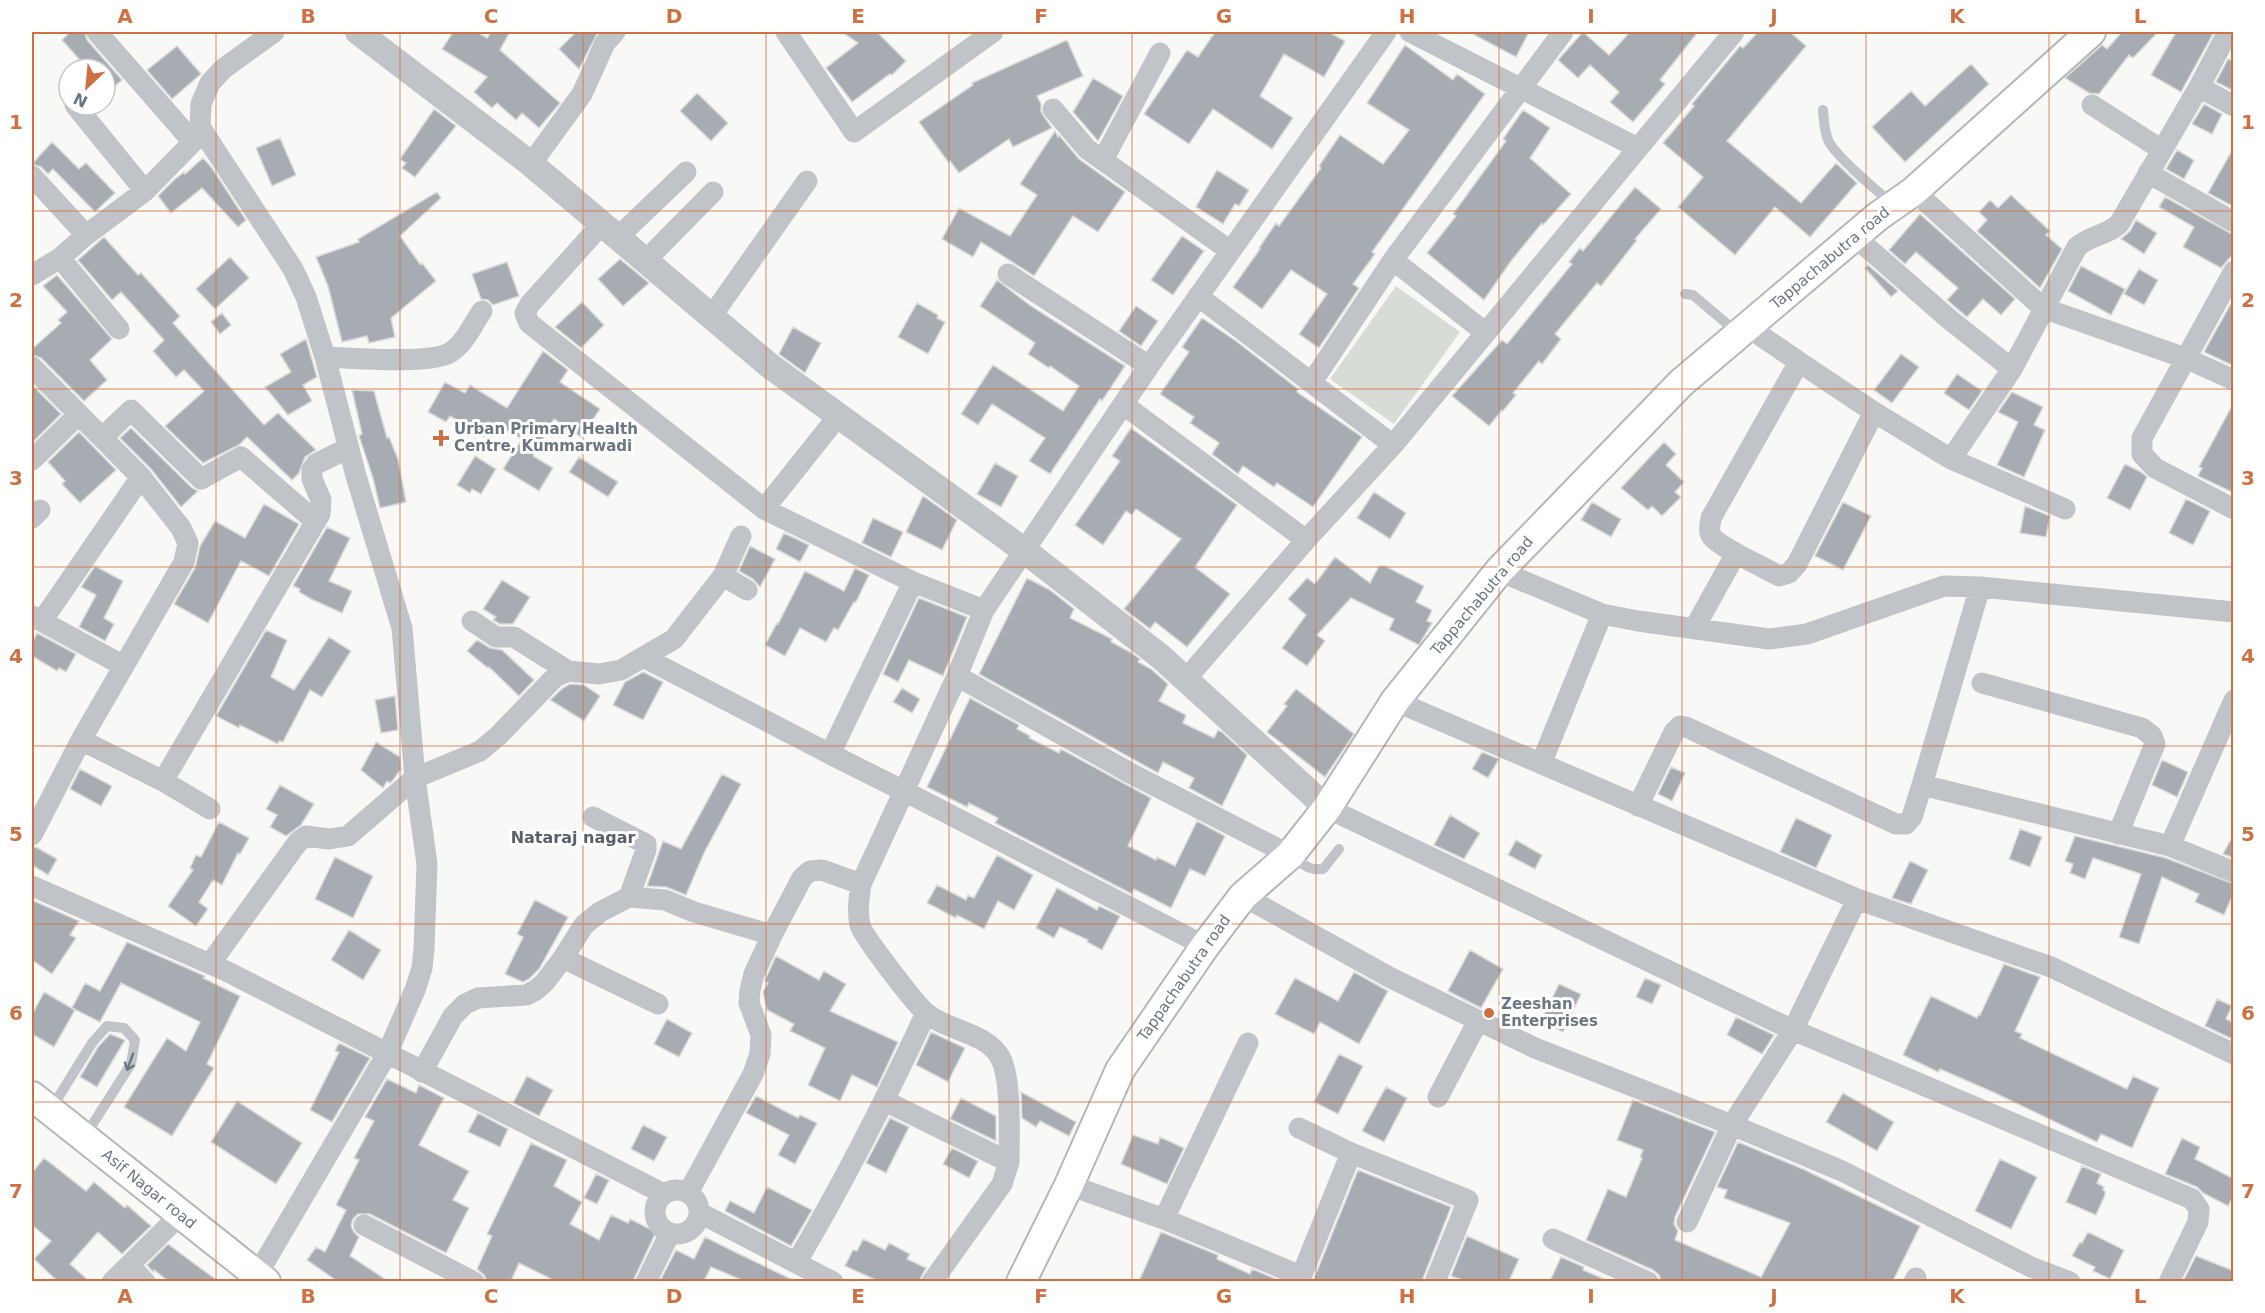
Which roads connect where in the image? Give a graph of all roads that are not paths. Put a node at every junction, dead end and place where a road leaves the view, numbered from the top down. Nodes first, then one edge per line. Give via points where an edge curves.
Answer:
1 (97, 32) edge
2 (274, 32) edge
3 (357, 32) edge
4 (615, 32) edge
5 (786, 32) edge
6 (993, 32) edge
7 (1386, 32) edge
8 (1410, 32) edge
9 (1563, 32) edge
10 (1734, 32) edge
11 (2091, 32) edge
12 (2228, 32) edge
13 (1160, 53) dead end
14 (1521, 87) junction
15 (2199, 87) junction
16 (2092, 105) dead end
17 (2234, 106) edge
18 (1053, 109) dead end
19 (1823, 110) dead end
20 (85, 117) edge
21 (196, 134) junction
22 (1636, 147) junction
23 (2162, 150) junction
24 (1103, 160) junction
25 (531, 164) junction
26 (686, 172) dead end
27 (2148, 173) junction
28 (32, 176) edge
29 (807, 181) dead end
30 (145, 191) junction
31 (713, 192) dead end
32 (1904, 198) junction
33 (2234, 222) edge
34 (609, 231) junction
35 (86, 235) junction
36 (1854, 236) junction
37 (1229, 250) junction
38 (60, 258) junction
39 (1393, 260) junction
40 (645, 261) junction
41 (2234, 270) edge
42 (1008, 274) dead end
43 (32, 275) edge
44 (1685, 294) dead end
45 (1198, 296) junction
46 (2043, 308) junction
47 (482, 310) dead end
48 (711, 317) junction
49 (119, 329) dead end
50 (1744, 330) junction
51 (1486, 333) junction
52 (325, 357) junction
53 (2185, 358) junction
54 (1799, 362) junction
55 (1149, 366) junction
56 (32, 367) edge
57 (2012, 369) junction
58 (2234, 380) edge
59 (1312, 382) junction
60 (1124, 405) junction
61 (1874, 412) junction
62 (78, 415) junction
63 (839, 415) junction
64 (102, 438) junction
65 (1393, 445) junction
66 (348, 448) junction
67 (1951, 459) junction
68 (32, 460) edge
69 (141, 477) junction
70 (764, 508) junction
71 (2065, 509) dead end
72 (2234, 509) edge
73 (315, 522) junction
74 (741, 536) dead end
75 (1306, 540) junction
76 (1025, 551) junction
77 (1736, 553) junction
78 (1499, 571) junction
79 (723, 576) junction
80 (914, 582) junction
81 (1980, 587) junction
82 (747, 590) dead end
83 (984, 610) junction
84 (2234, 612) edge
85 (1602, 614) junction
86 (37, 619) edge
87 (472, 621) dead end
88 (1694, 629) junction
89 (643, 657) junction
90 (124, 666) junction
91 (568, 670) junction
92 (957, 676) junction
93 (1186, 679) junction
94 (1982, 683) dead end
95 (2234, 700) edge
96 (1395, 701) junction
97 (81, 740) junction
98 (830, 754) junction
99 (1541, 764) junction
100 (415, 778) junction
101 (163, 781) junction
102 (1922, 785) junction
103 (904, 790) junction
104 (1638, 806) junction
105 (210, 808) dead end
106 (1327, 808) junction
107 (593, 817) dead end
108 (2118, 834) junction
109 (32, 835) edge
110 (2170, 846) junction
111 (1339, 849) dead end
112 (1290, 855) junction
113 (2234, 872) edge
114 (861, 884) junction
115 (32, 886) edge
116 (1243, 896) junction
117 (628, 897) junction
118 (1857, 899) junction
119 (772, 935) junction
120 (1205, 946) junction
121 (563, 958) junction
122 (210, 964) junction
123 (658, 1004) dead end
124 (926, 1014) junction
125 (1478, 1021) junction
126 (1793, 1030) junction
127 (1248, 1043) dead end
128 (387, 1054) junction
129 (2234, 1054) edge
130 (422, 1072) junction
131 (1438, 1097) dead end
132 (37, 1100) edge
133 (885, 1101) junction
134 (1732, 1125) junction
135 (1299, 1128) dead end
136 (85, 1137) junction
137 (1351, 1153) junction
138 (1009, 1162) junction
139 (1069, 1185) junction
140 (688, 1193) junction
141 (664, 1194) junction
142 (700, 1213) junction
143 (180, 1215) junction
144 (1164, 1219) junction
145 (1687, 1222) dead end
146 (364, 1224) dead end
147 (670, 1233) junction
148 (1553, 1239) dead end
149 (796, 1263) junction
150 (130, 1266) junction
151 (261, 1278) edge
152 (1300, 1279) edge
153 (112, 1281) edge
154 (145, 1281) edge
155 (474, 1281) edge
156 (646, 1281) edge
157 (833, 1281) edge
158 (932, 1281) edge
159 (1021, 1281) edge
160 (1435, 1281) edge
161 (1648, 1281) edge
162 (2070, 1281) edge
163 (2169, 1281) edge

1 - 21 street
2 - 21 street via 210,83 201,104
3 - 25 street
4 - 25 street via 605,44 582,94
5 - 6 street via 855,132
7 - 37 street
8 - 14 street
9 - 14 street
10 - 22 street
11 - 32 main road, Tappachabutra road
12 - 15 street
13 - 24 street
14 - 22 street
14 - 39 street
15 - 17 street
15 - 23 street
16 - 23 street
18 - 24 street via 1087,149
19 - 32 lane via 1830,144 1876,191
20 - 30 street
21 - 30 street
21 - 52 street via 293,269
22 - 51 street
23 - 27 street
24 - 37 street
25 - 34 street
26 - 34 street
27 - 33 street
27 - 46 street via 2119,224 2110,232 2086,238 2077,247
28 - 35 street
29 - 48 street
30 - 35 street
31 - 40 street
32 - 36 main road, Tappachabutra road
32 - 46 street
34 - 40 street
34 - 70 street via 530,304 525,313 529,323
35 - 38 street
36 - 50 main road, Tappachabutra road
36 - 57 street
37 - 45 street
38 - 43 street
38 - 49 street
39 - 51 street
39 - 59 street
40 - 48 street
41 - 53 street
42 - 55 street
44 - 50 lane via 1693,295
45 - 55 street
45 - 59 street
46 - 53 street
46 - 57 street
47 - 52 street via 460,343 442,356
48 - 63 street via 770,366
50 - 54 street
50 - 78 main road, Tappachabutra road via 1682,383
51 - 65 street
52 - 66 street
53 - 58 street
53 - 72 street via 2142,438 2142,454 2155,468
54 - 61 street
54 - 77 street via 1712,518 1712,538
55 - 60 street
56 - 62 street
57 - 67 street
59 - 65 street
60 - 75 street
60 - 76 street
61 - 67 street
61 - 77 street via 1789,573 1779,576
62 - 64 street
62 - 68 street
63 - 70 street
63 - 76 street
64 - 69 street
64 - 73 street via 131,411 201,479 241,457
65 - 75 street
66 - 73 street via 316,464 312,470 322,506
66 - 100 street via 402,628
67 - 71 street
69 - 86 street
69 - 90 street via 188,543 184,562
70 - 80 street
73 - 101 street
74 - 79 street
75 - 93 street
76 - 83 street
76 - 93 street
77 - 88 street
78 - 85 street
78 - 96 main road, Tappachabutra road
79 - 82 street
79 - 89 street via 674,639
80 - 83 street
80 - 98 street
81 - 84 street
81 - 88 street via 1944,586 1808,634 1770,639
81 - 102 street
83 - 92 street
85 - 88 street
85 - 99 street
86 - 90 street
87 - 91 street via 496,637 514,638
89 - 91 street via 621,670 599,674
89 - 98 street
90 - 97 street
91 - 100 street via 555,677 480,751
92 - 103 street
92 - 112 street via 1132,774
93 - 106 street
94 - 108 street via 2142,728 2152,736 2155,744
95 - 110 street
96 - 99 street
96 - 106 main road, Tappachabutra road
97 - 101 street
97 - 109 street
98 - 103 street
99 - 104 street
100 - 122 street via 348,836 306,836 298,842
100 - 128 street via 427,864 424,950 416,990
101 - 105 street
102 - 104 street via 1912,817 1906,824 1896,824 1680,726
102 - 108 street
103 - 114 street
103 - 120 street
104 - 118 street
106 - 112 main road, Tappachabutra road
106 - 126 street
107 - 117 street via 646,844
108 - 110 street
110 - 113 street
111 - 112 lane via 1323,869 1306,867
112 - 116 main road, Tappachabutra road
114 - 119 street via 822,870 810,871 802,878
114 - 124 street via 860,927
115 - 122 street
116 - 120 main road, Tappachabutra road
116 - 125 street
117 - 119 street via 665,900
117 - 121 street via 584,925
118 - 126 street
118 - 129 street via 2051,967
119 - 140 street via 750,990 749,1002 761,1035 760,1054
120 - 139 main road, Tappachabutra road via 1120,1070
121 - 123 street
121 - 130 street via 545,982 526,995 478,998 465,1004 453,1016
122 - 128 street
124 - 133 street
124 - 138 street via 983,1042 996,1050 1002,1060
125 - 131 street
125 - 134 street via 1535,1048
126 - 134 street
126 - 163 street via 2193,1199 2199,1209 2199,1222
127 - 144 street
128 - 130 street
128 - 151 street
130 - 141 street
132 - 136 main road, Asif Nagar road
132 -> 136 lane via 106,1026 124,1028 135,1040 131,1064
133 - 138 street
133 - 149 street
134 - 145 street
134 - 162 street via 1842,1171 2031,1267
135 - 137 street
136 - 143 main road, Asif Nagar road
137 - 152 street
137 - 160 street via 1468,1200
138 - 158 street via 1002,1184
139 - 144 street
139 - 159 main road, Tappachabutra road
140 - 141 street via 676,1190
140 - 142 street via 697,1202
141 - 147 street via 655,1216 660,1227
142 - 147 street via 690,1231
142 - 149 street
143 - 150 street
143 - 151 main road, Asif Nagar road
144 - 152 street
146 - 155 street
147 - 156 street
148 - 161 street
149 - 157 street
150 - 153 street
150 - 154 street

